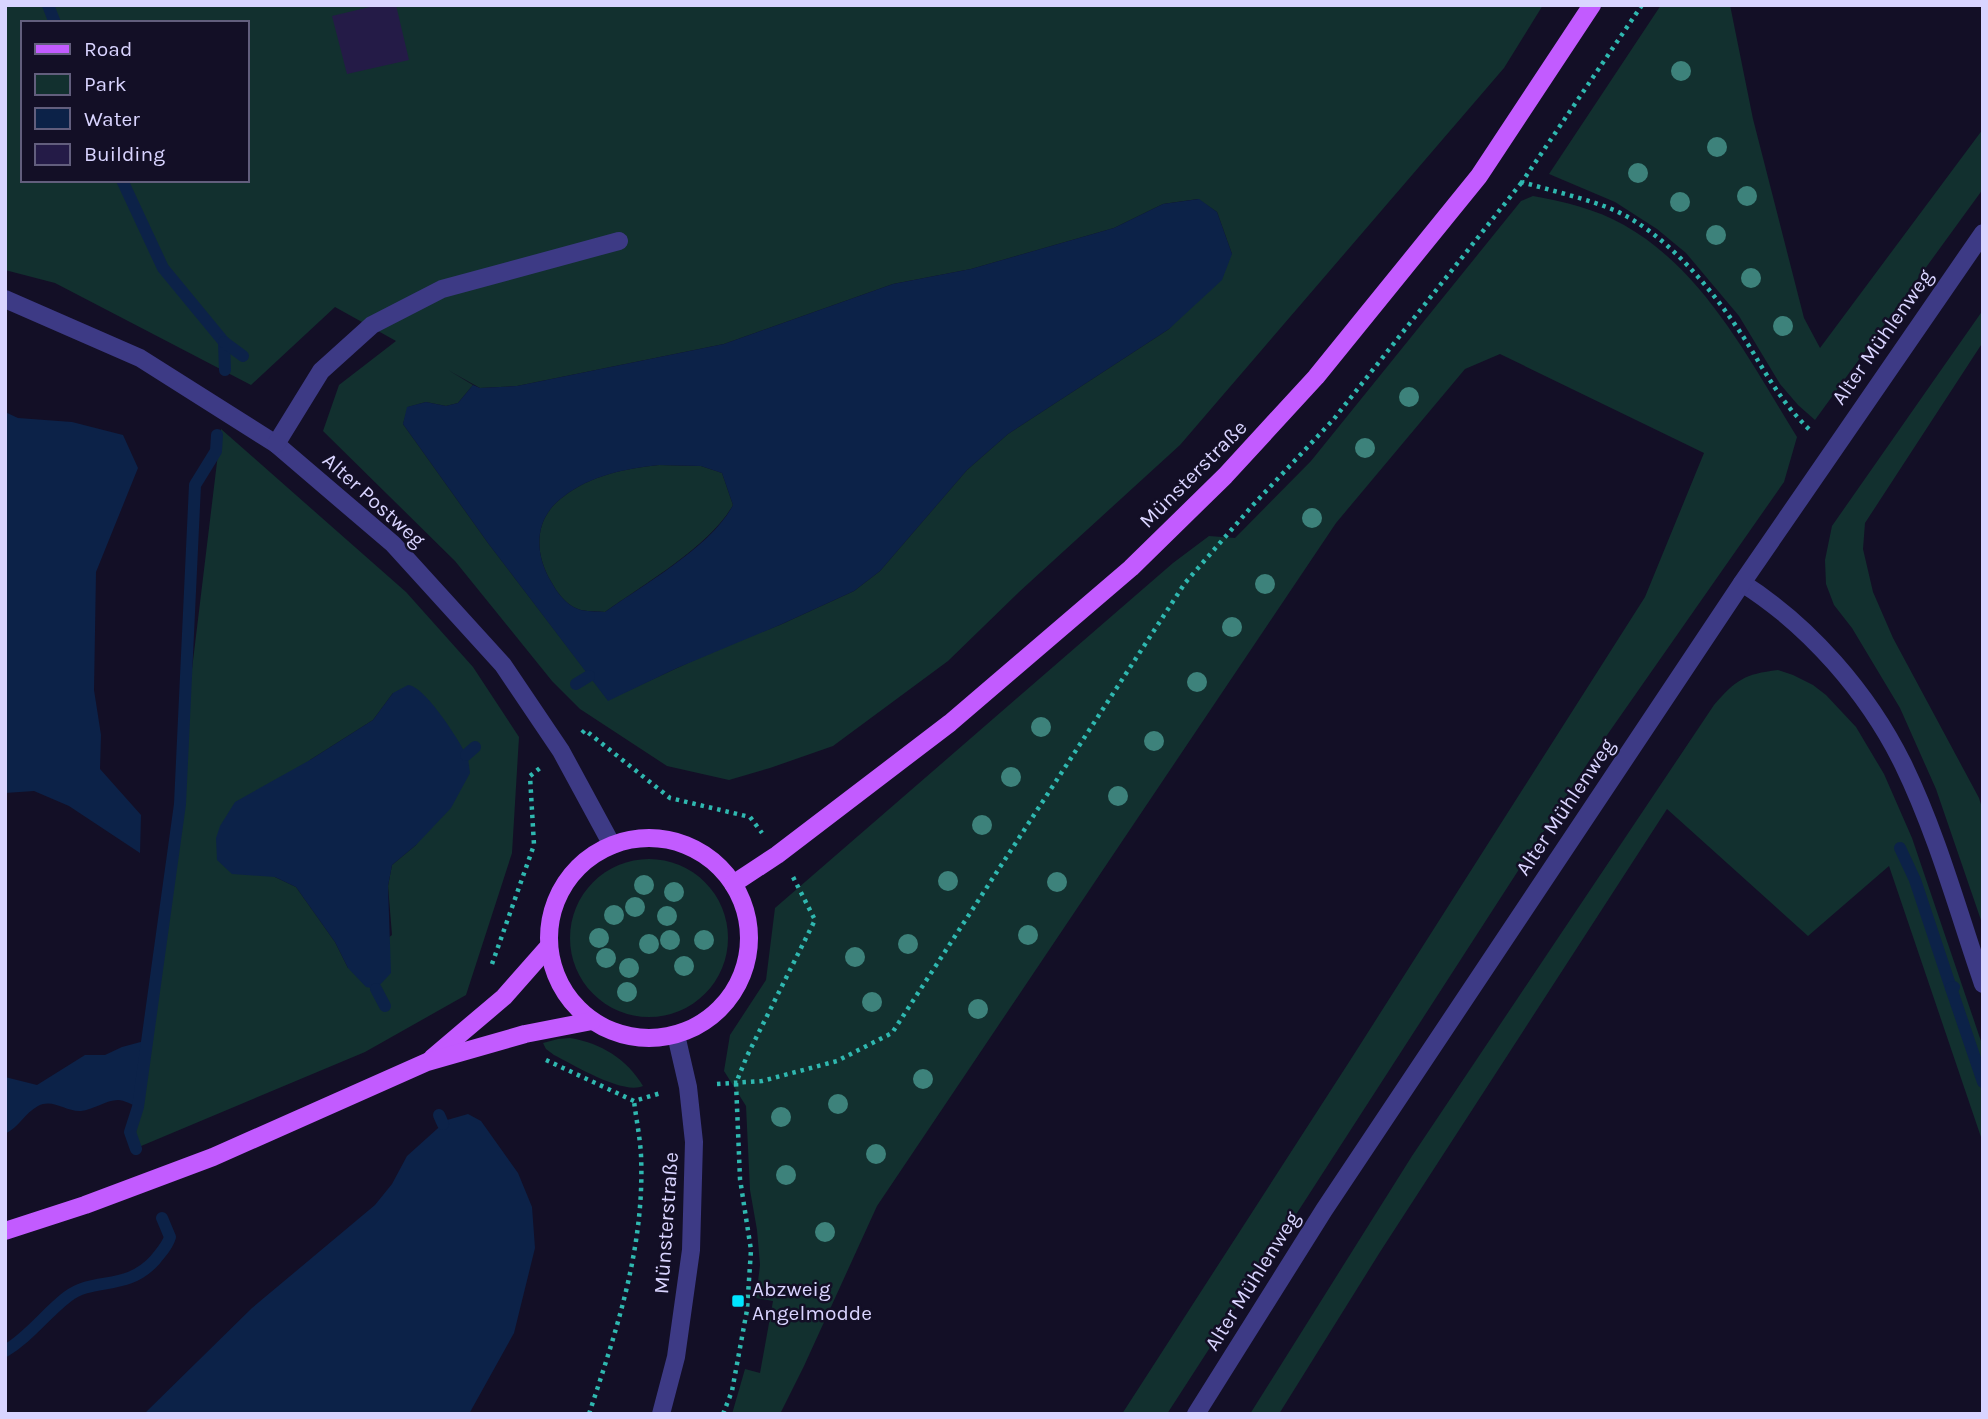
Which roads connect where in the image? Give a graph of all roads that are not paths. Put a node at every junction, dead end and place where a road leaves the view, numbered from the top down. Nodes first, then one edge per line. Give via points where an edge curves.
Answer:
1 (1592, 5) edge
2 (1983, 233) edge
3 (620, 241) dead end
4 (5, 299) edge
5 (276, 444) junction
6 (1742, 583) junction
7 (612, 845) junction
8 (733, 884) junction
9 (549, 946) junction
10 (1983, 984) edge
11 (592, 1021) junction
12 (676, 1035) junction
13 (427, 1062) junction
14 (5, 1231) edge
15 (661, 1414) edge
16 (1196, 1414) edge

1 - 8 main road, Münsterstraße via 1479,176 1316,377 1225,476 1131,568 970,706
2 - 6 street, Alter Mühlenweg
3 - 5 street via 442,289 372,325 321,371
4 - 5 street, Alter Postweg via 140,358
5 - 7 street, Alter Postweg via 393,544 503,665 561,751
6 - 10 street via 1813,640 1871,709 1926,818
6 - 16 street, Alter Mühlenweg via 1324,1210
7 - 8 main road via 645,837 680,842 710,859
7 - 9 main road via 584,861 564,885 551,914
8 - 12 main road via 746,913 749,943 743,974 727,1001 705,1022
9 - 11 main road via 555,975 570,1001
9 - 13 main road via 504,997
11 - 12 main road via 619,1034 647,1039
11 - 13 main road via 525,1034
12 - 15 street, Münsterstraße via 694,1142 691,1250 676,1357
13 - 14 main road via 213,1157

